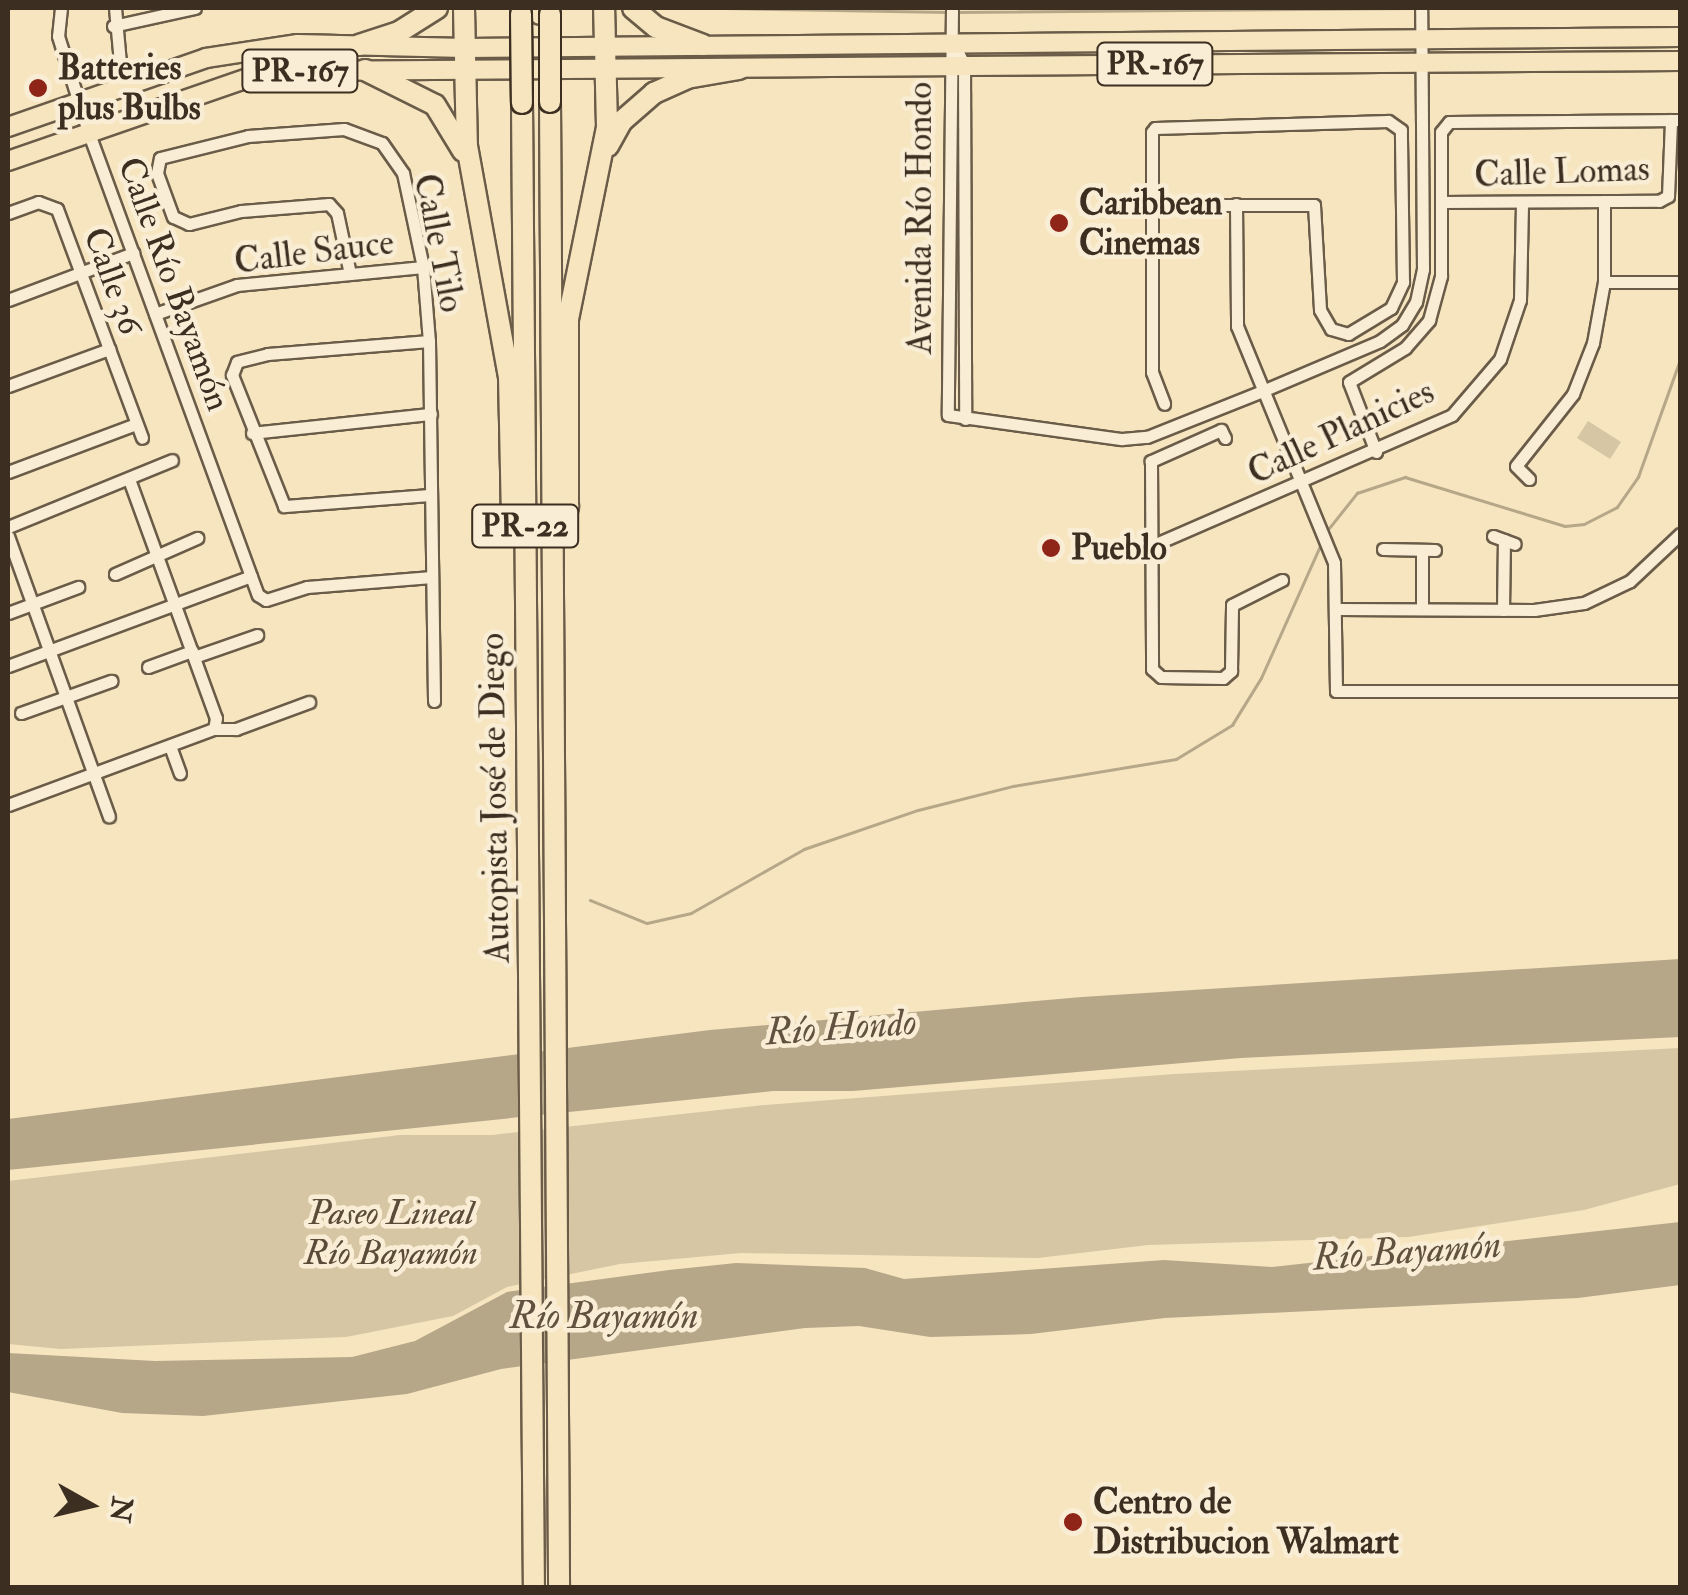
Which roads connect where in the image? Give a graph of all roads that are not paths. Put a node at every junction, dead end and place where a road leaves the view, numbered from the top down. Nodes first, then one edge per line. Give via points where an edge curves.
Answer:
1 (61, 8) edge
2 (115, 8) edge
3 (195, 8) edge
4 (437, 8) edge
5 (464, 8) edge
6 (604, 8) edge
7 (633, 8) edge
8 (952, 8) edge
9 (536, 11) edge
10 (1421, 21) edge
11 (113, 26) junction
12 (952, 32) junction
13 (1680, 38) edge
14 (360, 44) junction
15 (703, 45) junction
16 (606, 46) junction
17 (465, 48) junction
18 (1680, 62) edge
19 (120, 63) dead end
20 (956, 65) junction
21 (1422, 65) junction
22 (739, 69) junction
23 (365, 70) junction
24 (466, 70) junction
25 (606, 70) junction
26 (536, 102) junction
27 (79, 103) junction
28 (1676, 120) edge
29 (8, 127) edge
30 (88, 131) junction
31 (602, 157) junction
32 (8, 161) edge
33 (471, 172) junction
34 (1604, 201) junction
35 (1442, 202) junction
36 (1522, 202) junction
37 (1153, 204) junction
38 (1236, 204) junction
39 (8, 213) edge
40 (133, 253) junction
41 (423, 268) junction
42 (81, 273) junction
43 (350, 274) junction
44 (1604, 282) junction
45 (1672, 286) edge
46 (8, 300) edge
47 (155, 314) junction
48 (430, 341) junction
49 (109, 348) junction
50 (8, 386) edge
51 (1260, 392) junction
52 (1164, 404) dead end
53 (431, 414) junction
54 (966, 419) junction
55 (136, 424) junction
56 (252, 433) junction
57 (142, 438) dead end
58 (1224, 438) dead end
59 (1376, 452) junction
60 (172, 460) dead end
61 (8, 472) edge
62 (1528, 480) dead end
63 (130, 482) junction
64 (1299, 486) junction
65 (432, 495) junction
66 (8, 527) edge
67 (1680, 534) edge
68 (8, 536) edge
69 (197, 538) dead end
70 (1504, 540) dead end
71 (1150, 546) junction
72 (1383, 549) dead end
73 (157, 558) junction
74 (554, 571) junction
75 (525, 573) junction
76 (114, 574) dead end
77 (252, 576) junction
78 (432, 578) junction
79 (1282, 580) dead end
80 (78, 588) dead end
81 (32, 604) junction
82 (175, 605) junction
83 (1338, 609) junction
84 (1422, 609) junction
85 (1502, 610) junction
86 (8, 613) edge
87 (554, 628) junction
88 (257, 635) dead end
89 (49, 651) junction
90 (193, 654) junction
91 (8, 666) edge
92 (148, 667) dead end
93 (111, 681) dead end
94 (1680, 691) edge
95 (66, 698) junction
96 (434, 701) dead end
97 (309, 702) dead end
98 (21, 713) dead end
99 (214, 729) junction
100 (170, 746) junction
101 (94, 773) junction
102 (180, 774) dead end
103 (8, 805) edge
104 (109, 816) dead end
105 (530, 946) junction
106 (534, 1588) edge
107 (560, 1588) edge

1 - 27 street, Calle Río Bayamón via 58,36
2 - 11 street
3 - 11 street
4 - 14 highway via 399,32
5 - 17 highway
6 - 16 highway
7 - 15 highway via 656,28
8 - 12 street, Avenida Río Hondo
9 - 26 highway, Autopista José de Diego / PR-22, bridge
9 - 26 highway, Autopista José de Diego / PR-22, bridge
10 - 12 main road, PR-167
10 - 13 main road, PR-167
10 - 21 street
11 - 19 street
12 - 15 main road, PR-167
12 - 20 street, Avenida Río Hondo
14 - 17 main road, PR-167
14 - 27 main road, PR-167 via 248,48
15 - 16 main road, PR-167
16 - 17 main road, PR-167
16 - 25 highway
17 - 24 highway
18 - 21 main road, PR-167
20 - 21 main road, PR-167
20 - 22 main road, PR-167
20 - 54 street, Avenida Río Hondo
20 - 54 street, Avenida Río Hondo via 948,415
21 - 51 street via 1423,269 1416,302 1380,342
22 - 25 main road, PR-167
22 - 31 highway via 687,78 654,93 622,121
23 - 24 main road, PR-167
23 - 30 main road, PR-167 via 251,77
23 - 33 highway via 436,105
24 - 25 main road, PR-167
24 - 33 highway
25 - 31 highway
26 - 74 highway, Autopista José de Diego / PR-22
26 - 75 highway, Autopista José de Diego / PR-22
26 - 87 highway via 544,572
26 - 105 highway via 536,860
27 - 29 main road, PR-167
27 - 30 street, Calle Río Bayamón
28 - 34 street, Calle Lomas via 1668,196
28 - 35 street via 1449,122 1441,132
30 - 32 main road, PR-167
30 - 40 street, Calle Río Bayamón
31 - 74 highway via 569,306 568,506
33 - 75 highway via 507,359 511,513
34 - 36 street, Calle Lomas
34 - 44 street
35 - 36 street, Calle Lomas
35 - 59 street via 1442,276 1429,320 1405,348 1349,382
36 - 59 street, Calle Planicies via 1520,300 1500,358 1452,415
37 - 38 street
37 - 38 street via 1152,132 1160,124 1398,124 1403,282 1391,308 1348,334 1330,329 1320,310 1318,210 1308,204
37 - 52 street via 1152,372
38 - 51 street via 1237,326
39 - 42 street, Calle 36 via 48,202
40 - 42 street
40 - 47 street, Calle Río Bayamón
41 - 43 street, Calle Sauce
41 - 43 street, Calle Tilo via 403,173 382,144 344,129 248,136 160,158 158,173 173,217 189,224 241,211 329,204 337,213
41 - 48 street, Calle Tilo
42 - 46 street
42 - 49 street, Calle 36
43 - 47 street, Calle Sauce via 237,285
44 - 45 street
44 - 62 street via 1593,343 1573,394 1516,466
47 - 77 street, Calle Río Bayamón
48 - 53 street, Calle Tilo
48 - 56 street via 237,362 232,375
49 - 50 street
49 - 55 street, Calle 36
51 - 54 street via 1147,437
51 - 64 street
53 - 56 street
53 - 65 street, Calle Tilo
55 - 57 street, Calle 36
55 - 61 street
56 - 65 street via 284,506
58 - 71 street via 1221,430 1152,461
59 - 64 street, Calle Planicies
60 - 63 street
63 - 66 street
63 - 73 street
64 - 71 street, Calle Planicies
64 - 83 street via 1326,545
65 - 78 street, Calle Tilo
67 - 85 street via 1654,564 1607,594 1562,608
68 - 81 street
69 - 73 street
70 - 85 street
71 - 79 street via 1150,648 1152,669 1162,677 1222,678 1231,670 1232,605
72 - 84 street via 1428,550
73 - 76 street
73 - 82 street
74 - 87 highway, Autopista José de Diego / PR-22
75 - 105 highway, Autopista José de Diego / PR-22
77 - 78 street via 266,600 307,587
77 - 82 street
78 - 96 street, Calle Tilo
80 - 81 street
81 - 86 street
81 - 89 street
82 - 89 street
82 - 90 street
83 - 84 street
83 - 94 street via 1336,690
84 - 85 street
87 - 107 highway, Autopista José de Diego / PR-22
88 - 90 street
89 - 91 street
89 - 95 street
90 - 92 street
90 - 99 street
93 - 95 street
95 - 98 street
95 - 101 street
97 - 99 street via 236,728
99 - 100 street
100 - 101 street
100 - 102 street
101 - 103 street
101 - 104 street
105 - 106 highway, Autopista José de Diego / PR-22

